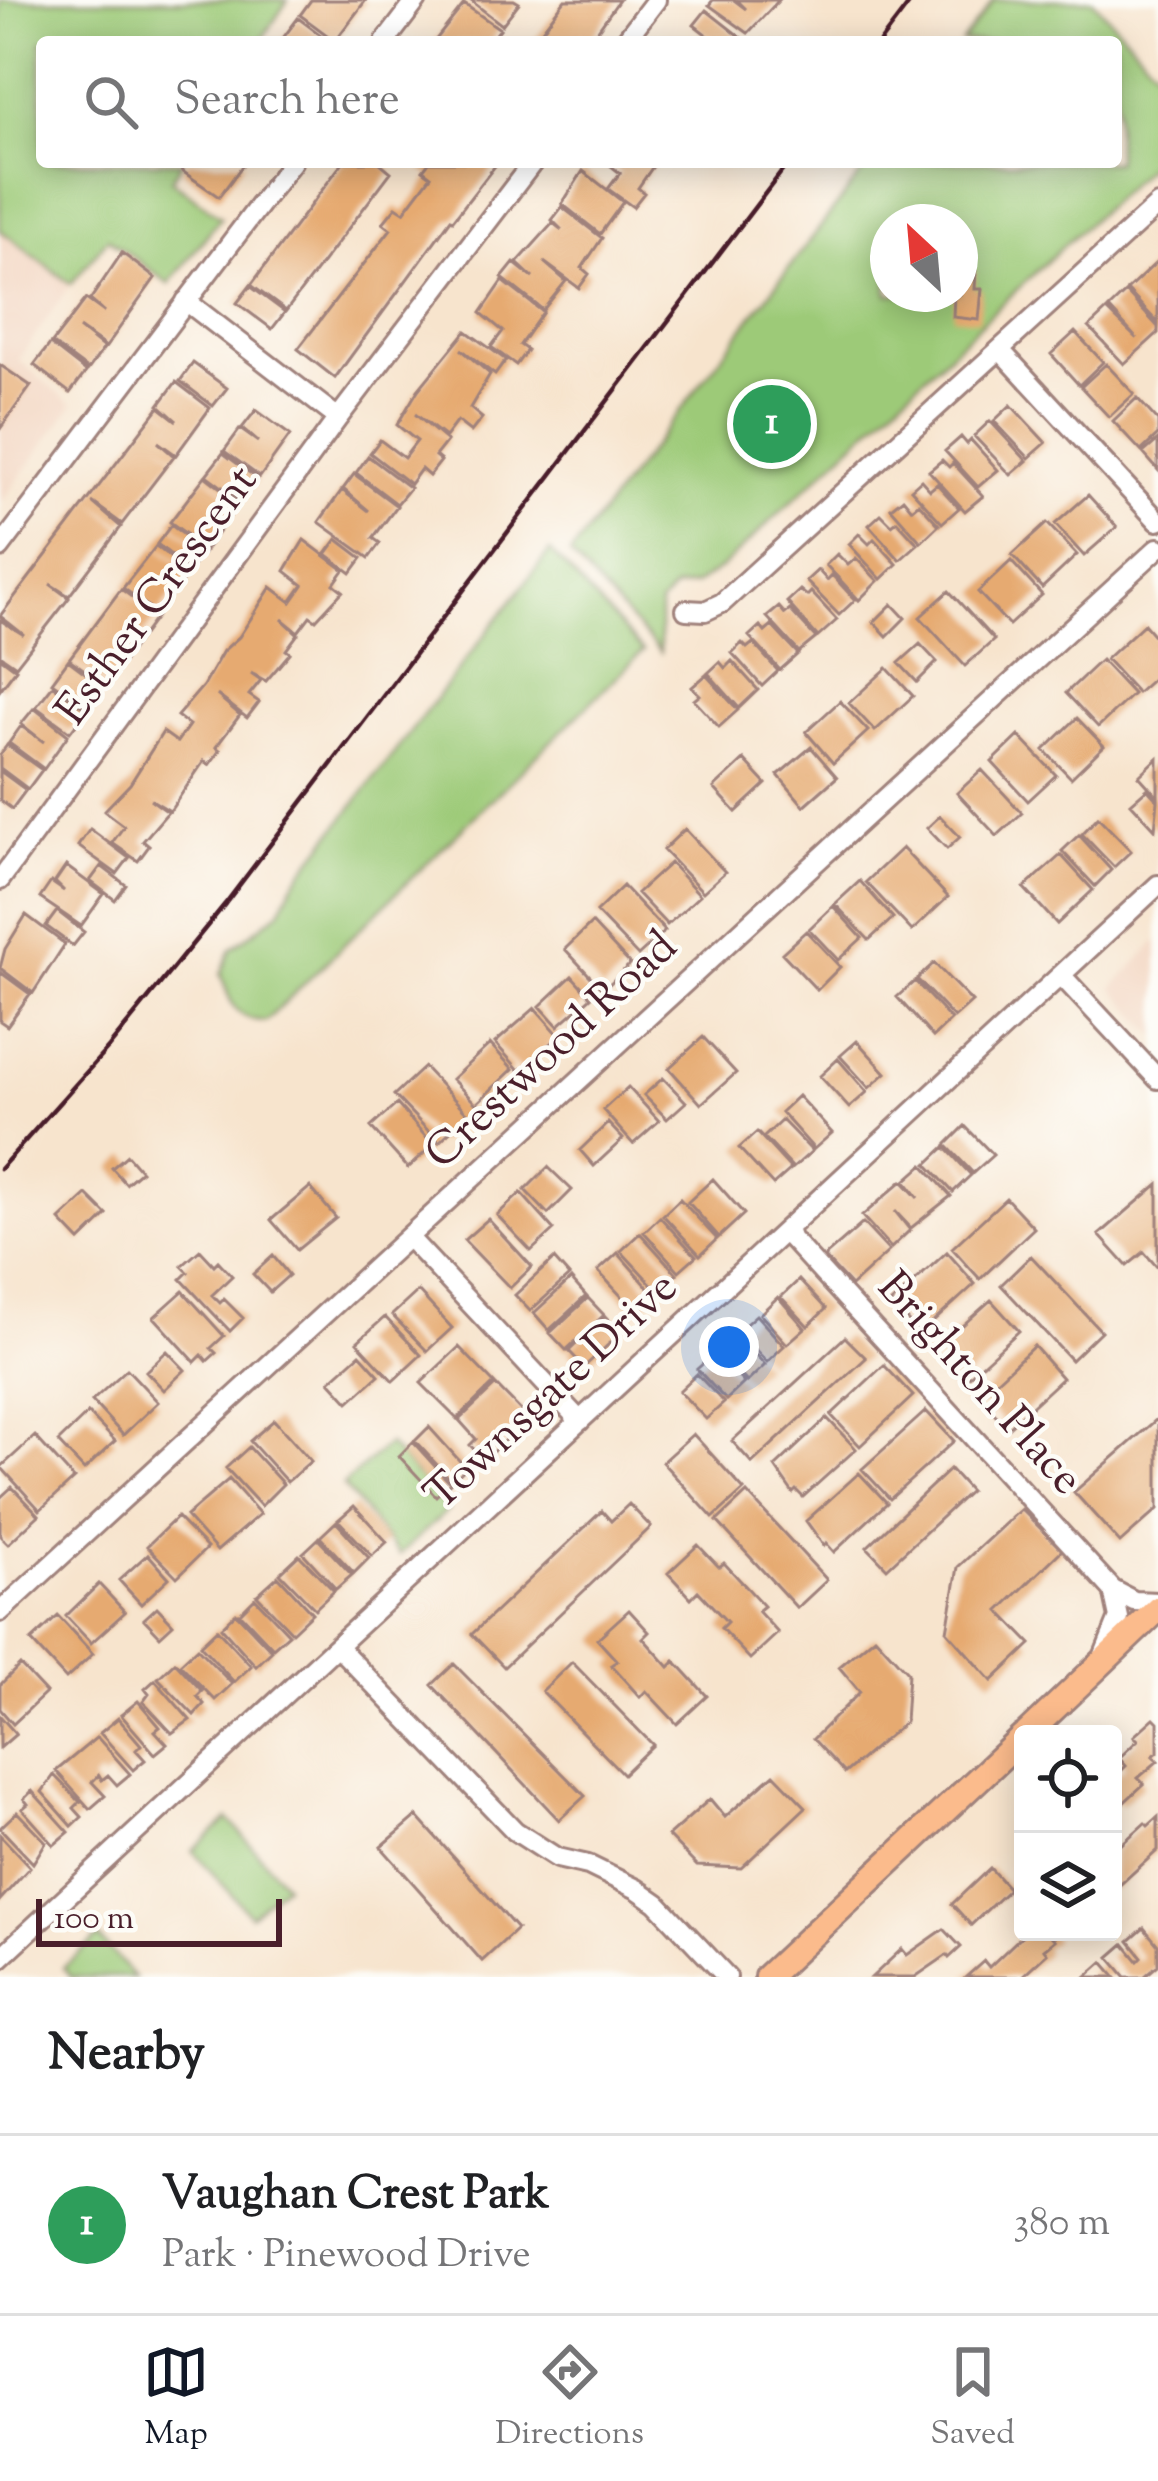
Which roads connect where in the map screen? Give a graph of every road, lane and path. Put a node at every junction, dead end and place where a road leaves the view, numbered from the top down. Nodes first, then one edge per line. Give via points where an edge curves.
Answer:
1 (417, 0) edge
2 (656, 0) edge
3 (390, 36) edge
4 (629, 36) edge
5 (287, 168) edge
6 (528, 168) edge
7 (1158, 205) edge
8 (186, 301) junction
9 (1000, 351) junction
10 (338, 418) junction
11 (1158, 520) edge
12 (0, 548) edge
13 (1158, 548) edge
14 (686, 610) dead end
15 (0, 880) edge
16 (1158, 885) edge
17 (1061, 975) junction
18 (1158, 1079) edge
19 (785, 1232) junction
20 (409, 1238) junction
21 (580, 1421) junction
22 (1113, 1590) junction
23 (1158, 1606) edge
24 (0, 1612) edge
25 (337, 1646) junction
26 (1102, 1660) junction
27 (1036, 1725) edge
28 (1014, 1746) edge
29 (0, 1958) edge
30 (727, 1977) edge
31 (767, 1977) edge

1 - 3 street
2 - 4 street
5 - 8 street
6 - 10 street, Esther Crescent
7 - 9 street
8 - 10 street
8 - 12 street
9 - 11 street
9 - 14 street via 722,603
10 - 15 street, Esther Crescent
13 - 20 street, Crestwood Road
16 - 17 street, Townsgate Drive
17 - 18 street
17 - 19 street, Townsgate Drive
19 - 21 street, Townsgate Drive
19 - 22 street, Brighton Place
20 - 21 street
20 - 24 street, Crestwood Road
21 - 25 street, Townsgate Drive
22 - 23 street
22 - 26 street via 1119,1618
23 - 26 main road
25 - 29 street, Townsgate Drive
25 - 30 street via 515,1831 557,1858 637,1889
26 - 27 main road
28 - 31 main road

